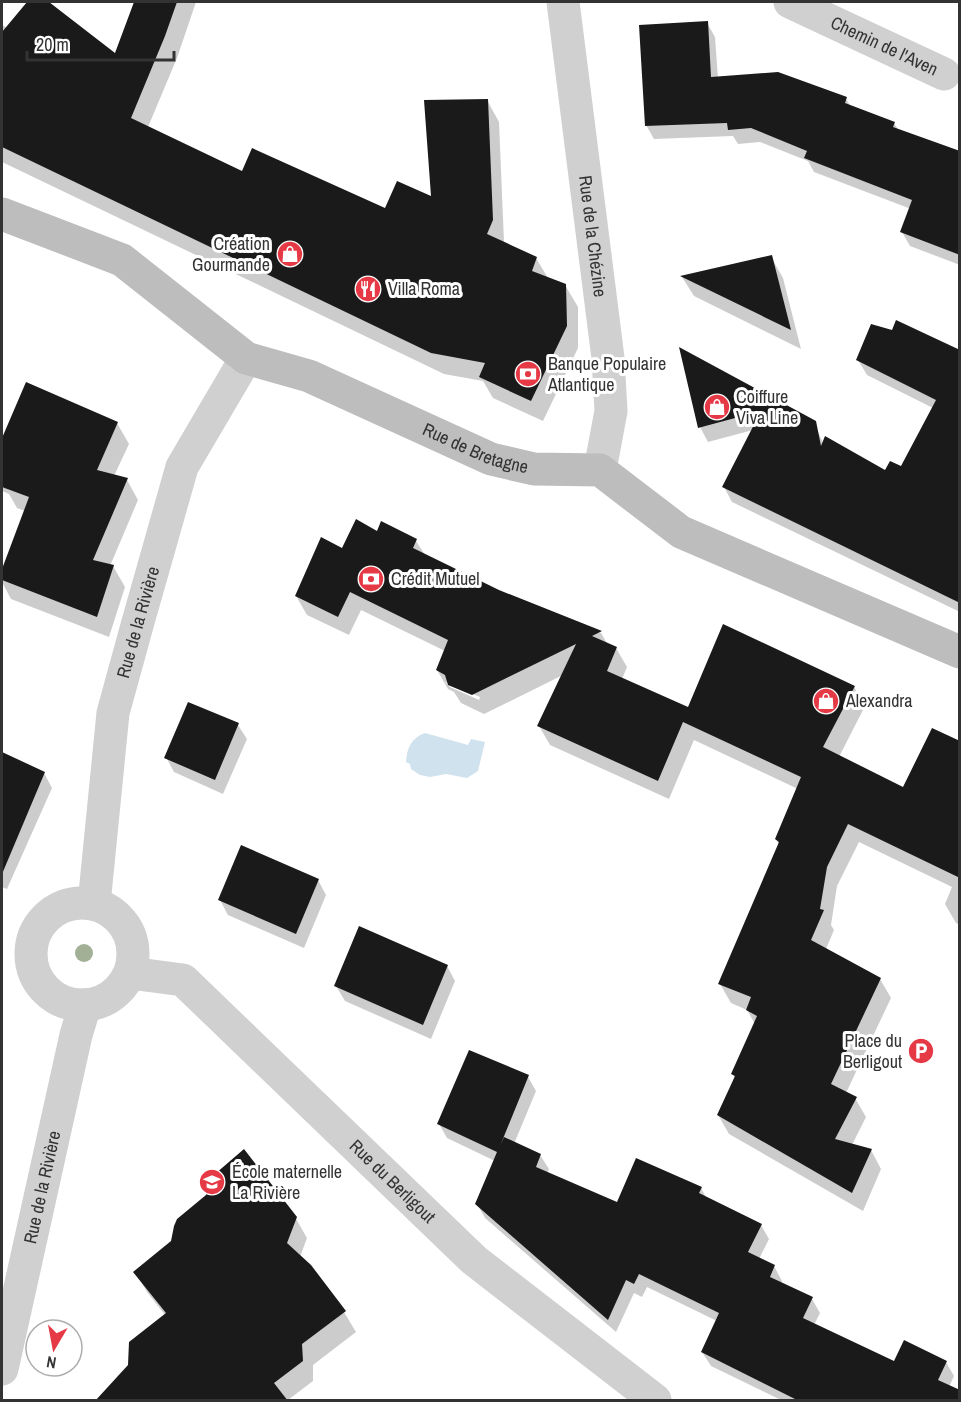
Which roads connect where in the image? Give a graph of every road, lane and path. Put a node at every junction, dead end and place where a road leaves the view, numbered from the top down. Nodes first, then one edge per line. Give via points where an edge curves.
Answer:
1 (563, 2) edge
2 (790, 2) edge
3 (944, 74) dead end
4 (2, 213) edge
5 (246, 358) junction
6 (600, 470) junction
7 (960, 652) edge
8 (94, 904) junction
9 (16, 962) edge
10 (130, 973) junction
11 (85, 1005) junction
12 (2, 1369) edge
13 (655, 1401) edge

1 - 6 street, Rue de la Chézine via 608,358 611,411
2 - 3 street, Chemin de l'Aven
4 - 5 main road, Rue de Bretagne via 122,260
5 - 6 main road, Rue de Bretagne via 309,376 491,459 534,469
5 - 8 street, Rue de la Rivière via 182,467 113,713
6 - 7 main road via 681,532
8 - 9 street via 57,908 42,921
8 - 10 street via 123,922 132,942 134,958
9 - 11 street via 46,992 61,1001
10 - 11 street via 110,997
10 - 13 street, Rue du Berligout via 183,980 474,1260
11 - 12 street, Rue de la Rivière

